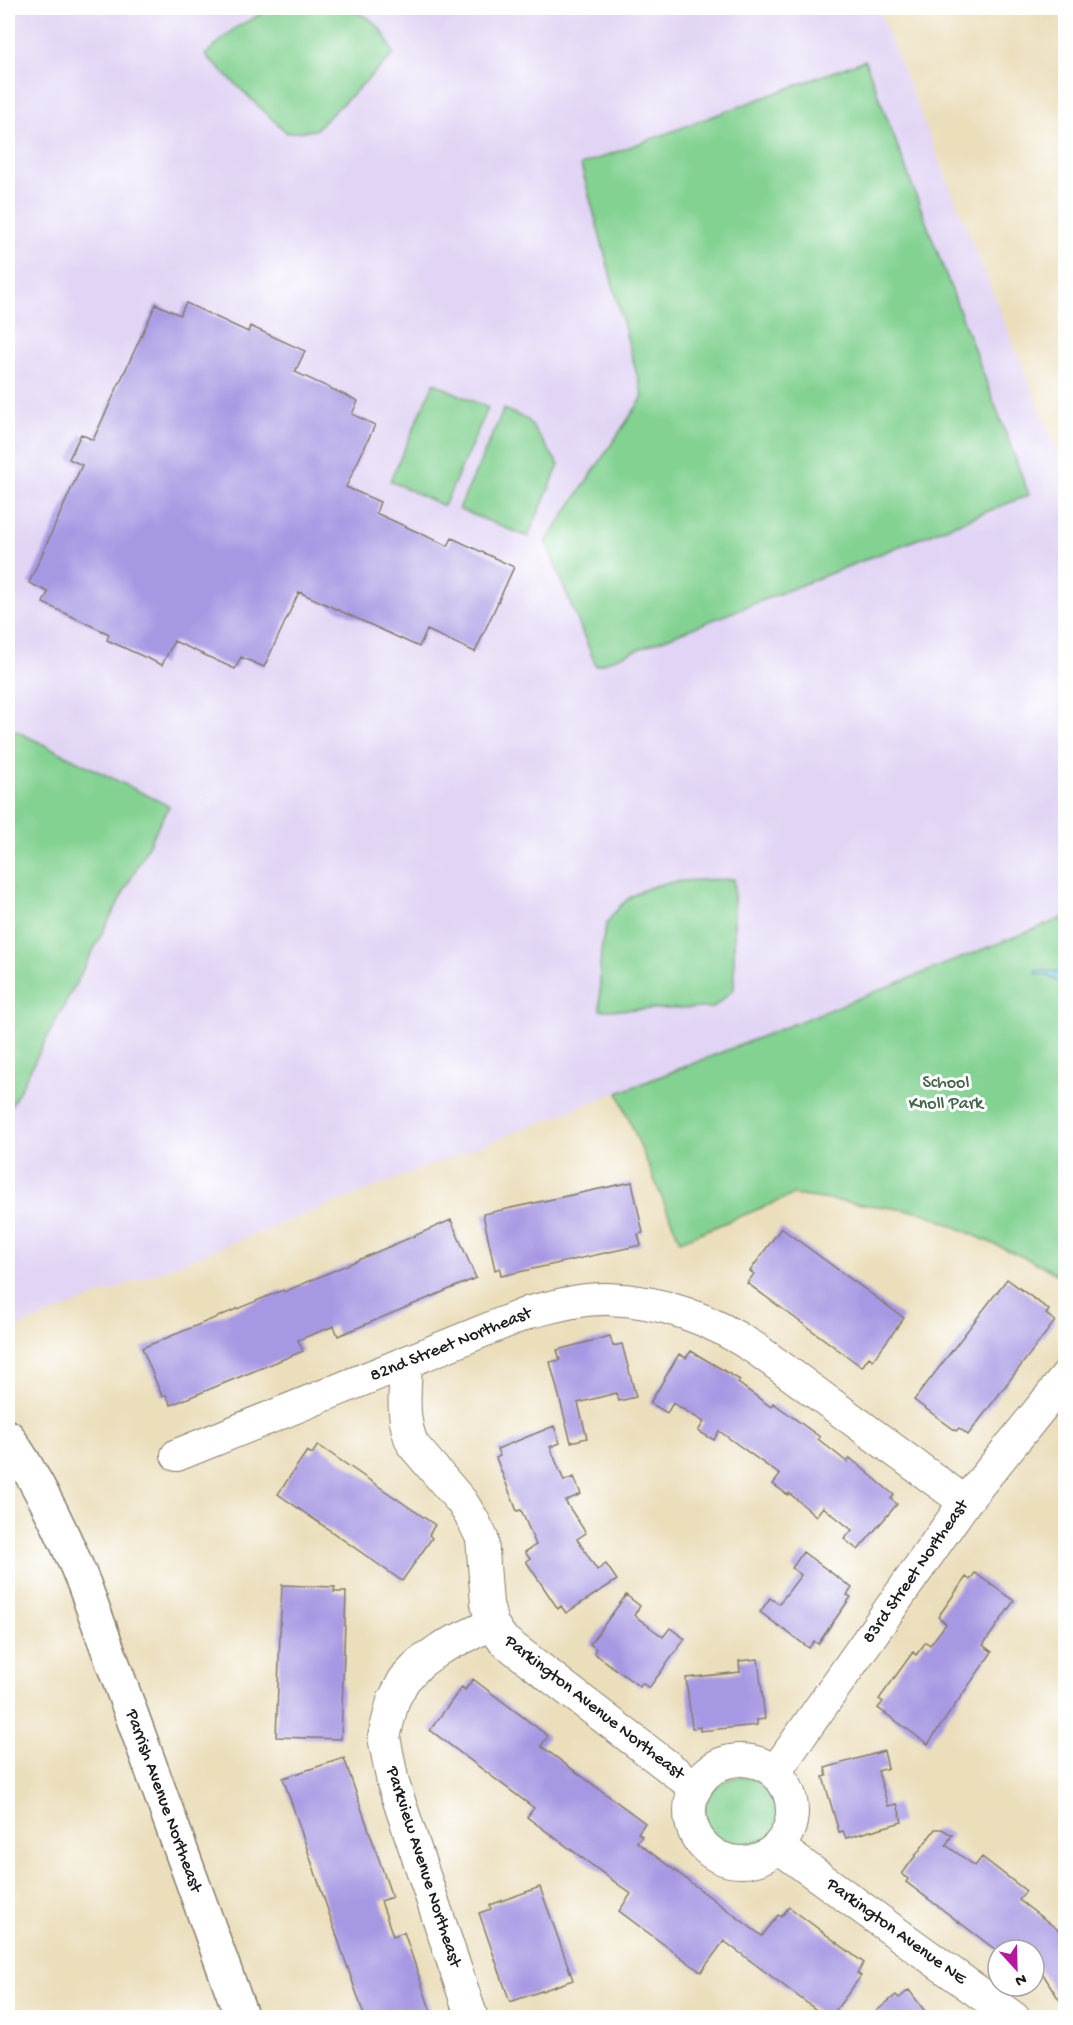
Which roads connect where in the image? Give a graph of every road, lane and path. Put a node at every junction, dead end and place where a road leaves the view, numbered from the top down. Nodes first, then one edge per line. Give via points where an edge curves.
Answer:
1 (406, 1363) junction
2 (1065, 1377) edge
3 (8, 1437) edge
4 (177, 1455) dead end
5 (964, 1502) junction
6 (84, 1584) junction
7 (492, 1624) junction
8 (775, 1772) junction
9 (696, 1788) junction
10 (778, 1847) junction
11 (220, 2018) edge
12 (242, 2018) edge
13 (472, 2018) edge
14 (1014, 2018) edge

1 - 4 street, 82nd Street Northeast
1 - 5 street, 82nd Street Northeast via 530,1312 576,1302 608,1299 693,1314 756,1349
1 - 7 street, Parkington Avenue Northeast via 405,1422 409,1436 462,1502 482,1538
2 - 5 street, 83rd Street Northeast
3 - 6 main road, Parrish Avenue Northeast via 61,1528
5 - 8 street, 83rd Street Northeast
6 - 11 main road, Parrish Avenue Northeast
6 - 12 main road, Parrish Avenue Northeast
7 - 9 street, Parkington Avenue Northeast via 503,1640
7 - 13 street, Parkview Avenue Northeast via 441,1648 420,1663 404,1680 393,1701 384,1737 393,1783
8 - 9 street via 744,1760 727,1762 712,1770
8 - 10 street via 792,1800 788,1833
9 - 10 street via 690,1813 693,1829 715,1856 731,1862 748,1862
10 - 14 street, Parkington Avenue NE

